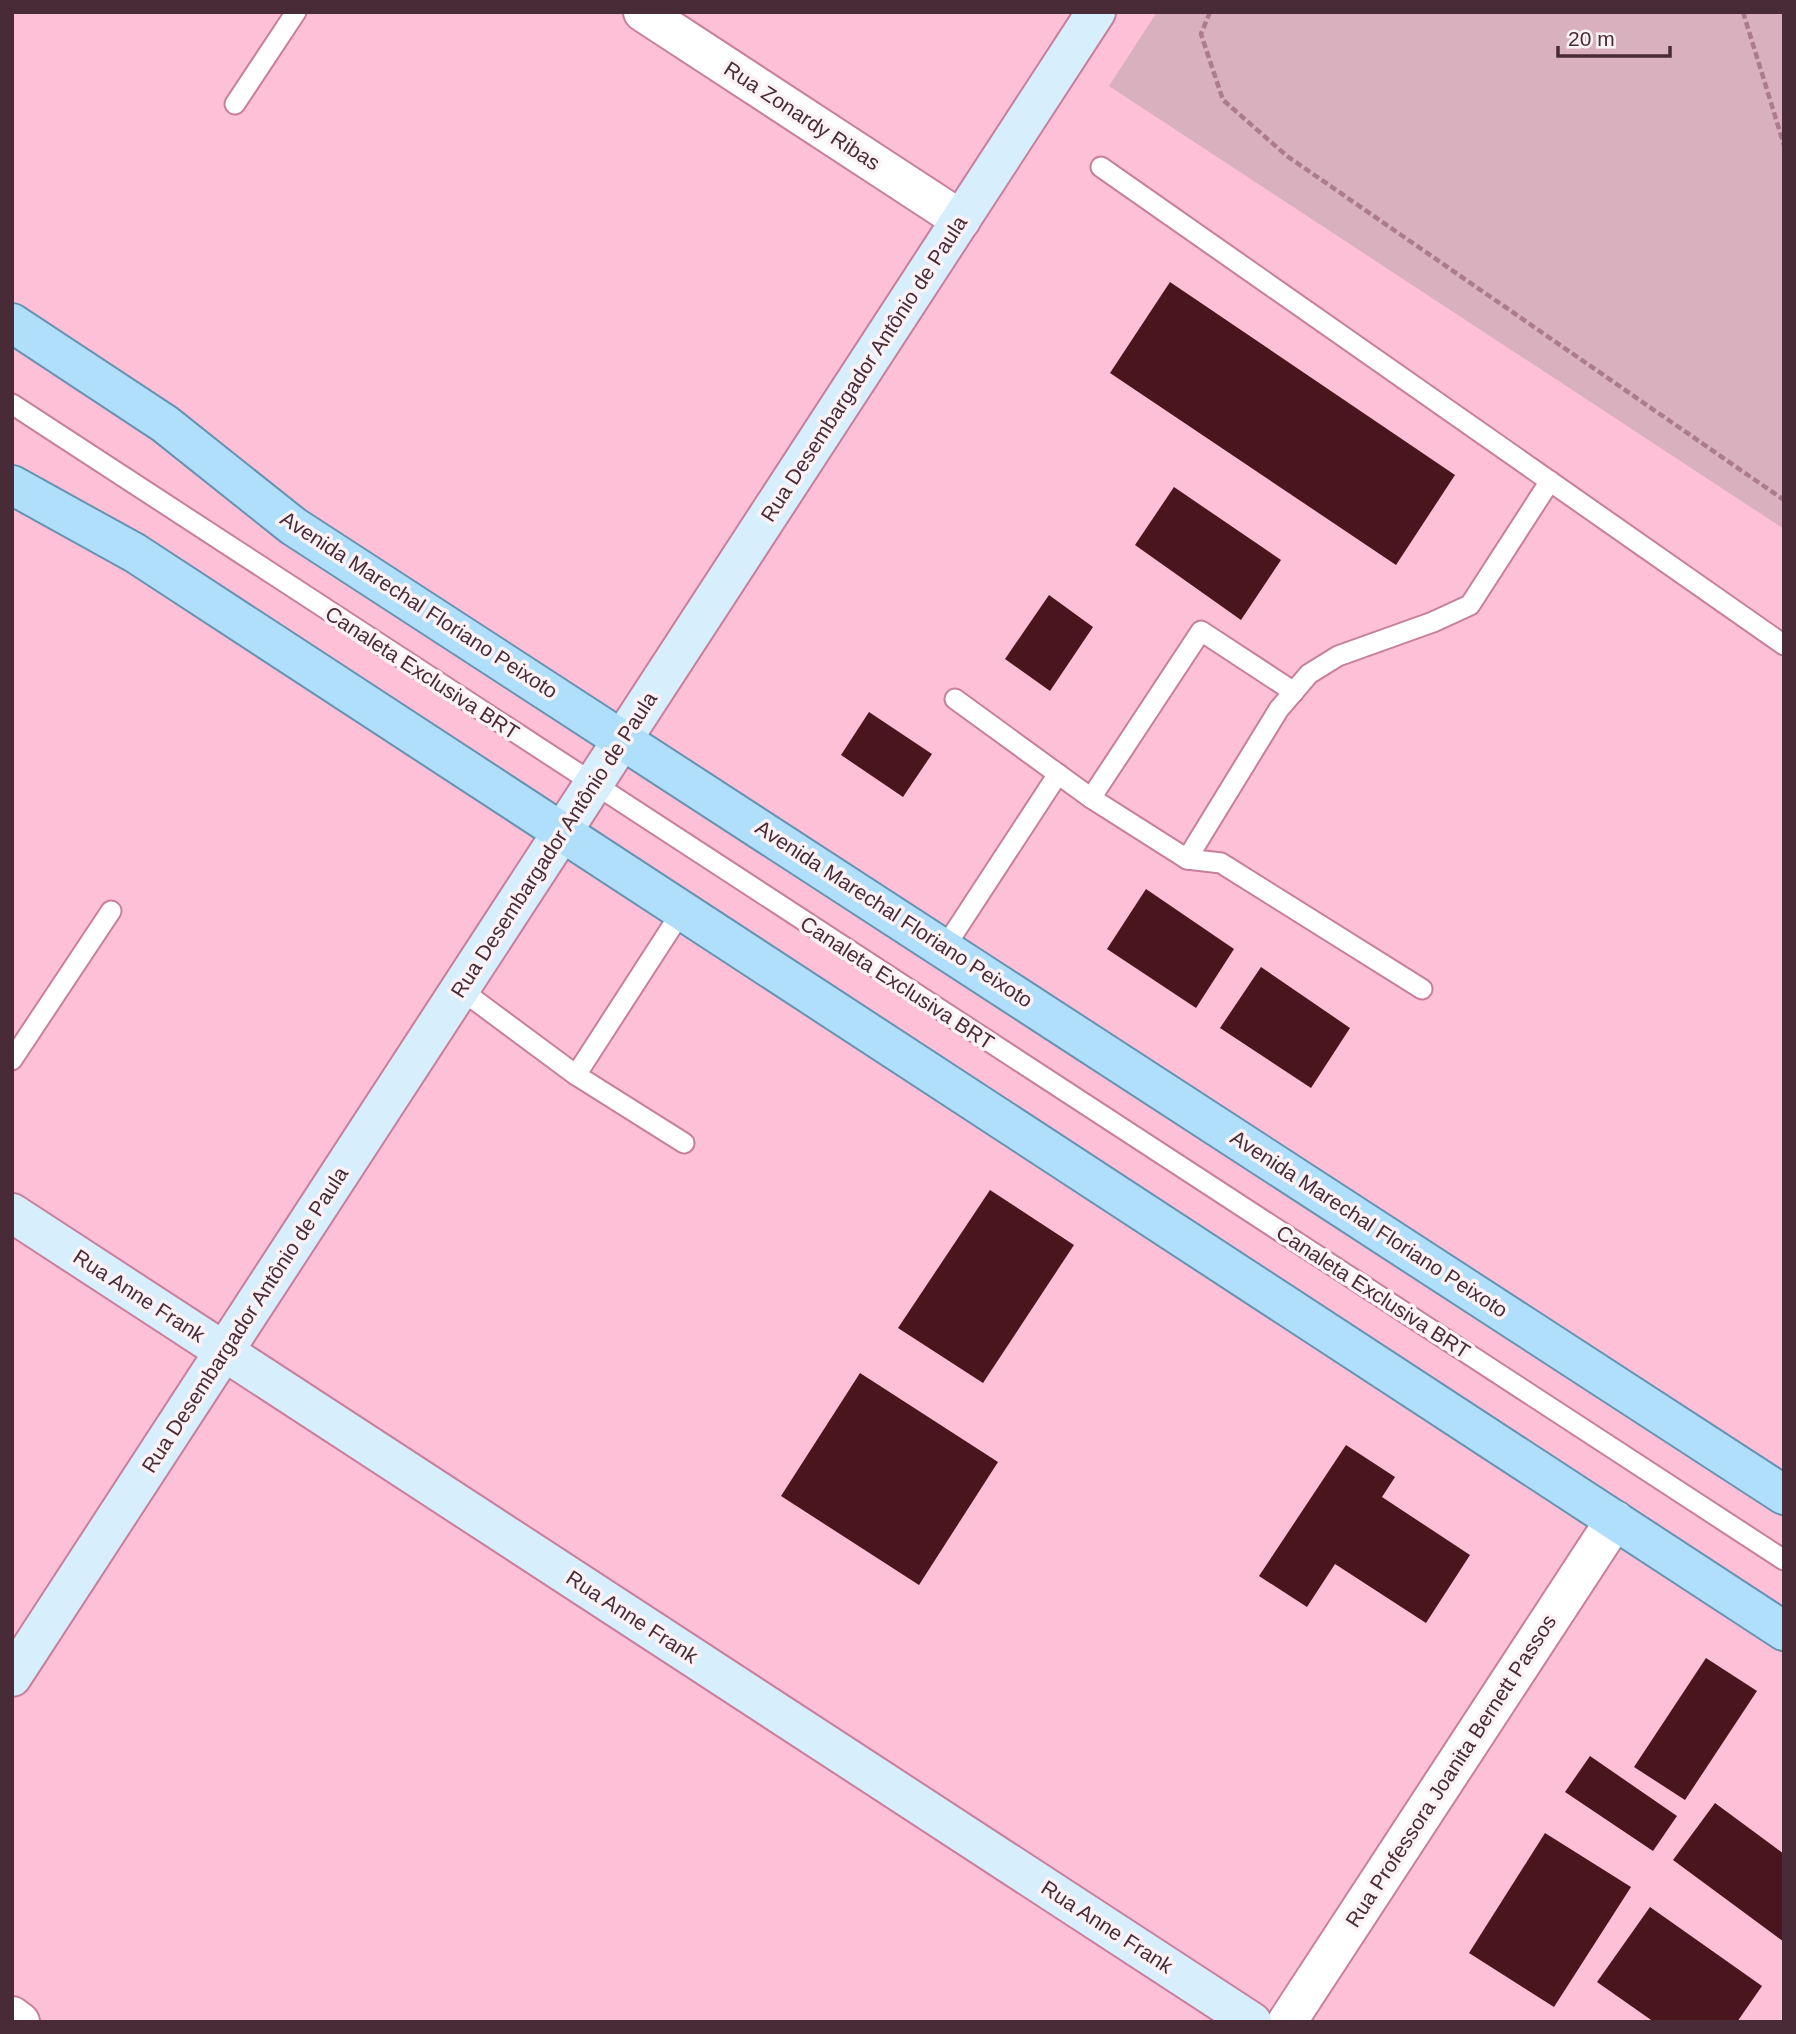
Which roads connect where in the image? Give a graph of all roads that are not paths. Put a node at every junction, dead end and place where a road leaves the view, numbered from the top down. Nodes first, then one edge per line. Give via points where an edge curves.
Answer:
1 (296, 12) edge
2 (643, 12) edge
3 (1096, 12) edge
4 (235, 104) dead end
5 (1101, 167) dead end
6 (961, 220) junction
7 (12, 324) edge
8 (12, 404) edge
9 (1550, 481) junction
10 (12, 485) edge
11 (1784, 645) edge
12 (1294, 692) junction
13 (956, 699) dead end
14 (624, 738) junction
15 (1058, 774) junction
16 (593, 785) junction
17 (1091, 798) junction
18 (562, 832) junction
19 (1187, 859) junction
20 (111, 911) dead end
21 (682, 911) junction
22 (945, 947) junction
23 (460, 989) junction
24 (1422, 989) dead end
25 (12, 1060) edge
26 (576, 1075) junction
27 (684, 1143) dead end
28 (12, 1213) edge
29 (224, 1351) junction
30 (1784, 1495) edge
31 (1615, 1521) junction
32 (1784, 1560) edge
33 (1784, 1631) edge
34 (12, 1677) edge
35 (12, 2016) edge
36 (20, 2022) edge
37 (1252, 2022) edge
38 (1287, 2022) edge

1 - 4 lane
2 - 6 street, Rua Zonardy Ribas
3 - 6 main road, Rua Desembargador Antônio de Paula
5 - 9 lane
6 - 14 main road, Rua Desembargador Antônio de Paula
7 - 14 main road, Avenida Marechal Floriano Peixoto via 165,424 293,526
8 - 16 lane, Canaleta Exclusiva BRT
9 - 11 lane
9 - 12 lane via 1470,605 1338,656 1309,674
10 - 18 main road via 135,553
12 - 17 lane via 1201,631
12 - 19 lane
13 - 15 lane
14 - 16 main road, Rua Desembargador Antônio de Paula
14 - 22 main road, Avenida Marechal Floriano Peixoto
15 - 17 lane
15 - 22 lane
16 - 18 main road, Rua Desembargador Antônio de Paula
16 - 32 lane, Canaleta Exclusiva BRT
17 - 19 lane
18 - 21 main road
18 - 23 main road, Rua Desembargador Antônio de Paula
19 - 24 lane via 1221,863
20 - 25 lane
21 - 26 lane
21 - 31 main road
22 - 30 main road, Avenida Marechal Floriano Peixoto
23 - 26 lane
23 - 29 main road, Rua Desembargador Antônio de Paula
26 - 27 lane
28 - 29 main road, Rua Anne Frank
29 - 34 main road, Rua Desembargador Antônio de Paula
29 - 37 main road, Rua Anne Frank
31 - 33 main road
31 - 38 street, Rua Professora Joanita Bernett Passos
35 - 36 street

